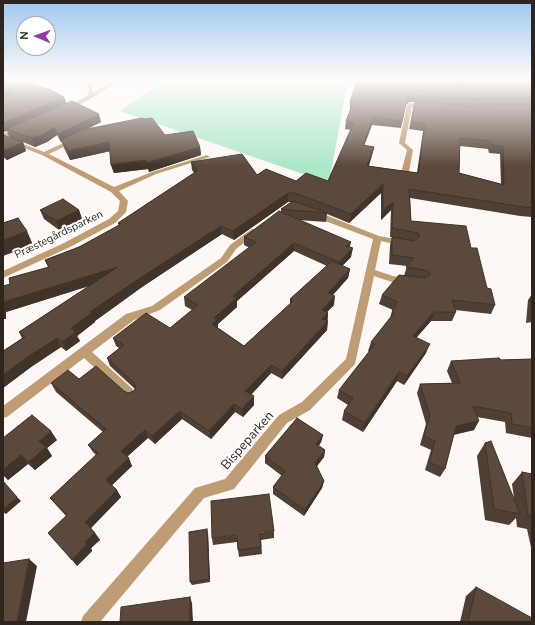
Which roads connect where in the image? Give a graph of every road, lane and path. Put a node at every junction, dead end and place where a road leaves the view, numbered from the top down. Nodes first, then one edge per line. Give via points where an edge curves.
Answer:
1 (409, 108) edge
2 (24, 127) edge
3 (83, 135) edge
4 (3, 137) edge
5 (44, 154) junction
6 (207, 157) dead end
7 (404, 177) edge
8 (114, 190) junction
9 (306, 211) edge
10 (265, 224) edge
11 (378, 238) junction
12 (412, 245) edge
13 (370, 271) junction
14 (3, 275) edge
15 (415, 282) edge
16 (85, 352) junction
17 (132, 395) edge
18 (3, 413) edge
19 (89, 622) edge

1 - 7 street via 402,142 410,150
2 - 4 street
3 - 5 street
4 - 5 street
5 - 8 street
6 - 8 street via 154,173
8 - 14 street, Præstegårdsparken via 124,200 122,212 112,221
9 - 11 street
10 - 16 street via 233,247 224,260 156,308 130,317
11 - 12 street
11 - 13 street, Bispeparken
13 - 15 street via 392,280
13 - 19 street, Bispeparken via 351,361 306,406 283,419 229,484 200,493
16 - 17 street
16 - 18 street

